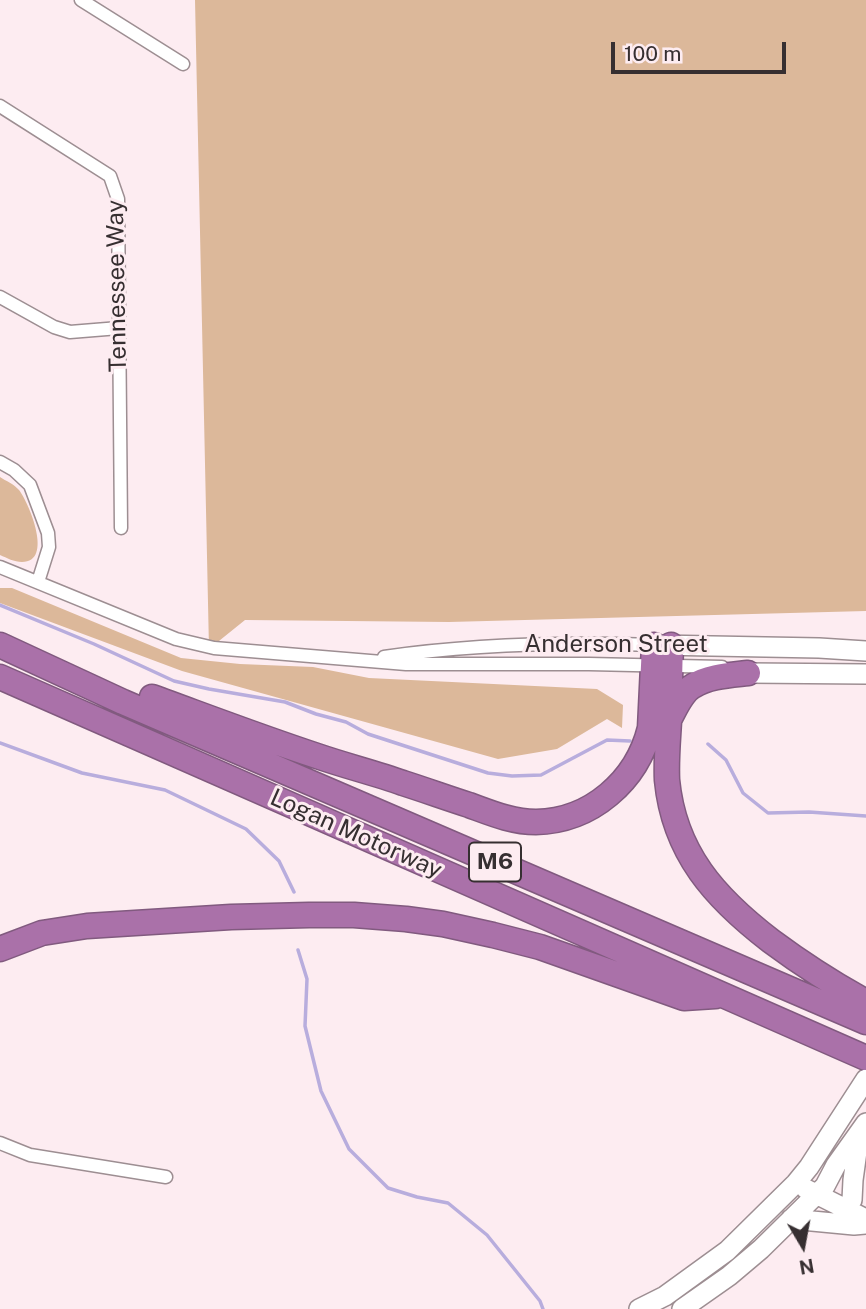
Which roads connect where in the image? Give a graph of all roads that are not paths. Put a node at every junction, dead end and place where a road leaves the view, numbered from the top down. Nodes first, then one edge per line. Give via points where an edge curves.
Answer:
1 (81, 0) edge
2 (183, 64) dead end
3 (0, 106) edge
4 (0, 297) edge
5 (119, 328) junction
6 (0, 462) edge
7 (121, 527) dead end
8 (0, 567) edge
9 (38, 582) junction
10 (0, 645) edge
11 (866, 651) edge
12 (662, 655) junction
13 (366, 660) junction
14 (748, 673) junction
15 (866, 674) edge
16 (0, 677) edge
17 (124, 702) junction
18 (668, 722) junction
19 (0, 948) edge
20 (722, 996) junction
21 (866, 1002) edge
22 (866, 1022) edge
23 (866, 1058) edge
24 (866, 1079) edge
25 (863, 1128) edge
26 (0, 1143) edge
27 (809, 1167) junction
28 (166, 1177) dead end
29 (796, 1183) junction
30 (820, 1190) junction
31 (859, 1202) edge
32 (791, 1220) junction
33 (866, 1222) edge
34 (639, 1309) edge
35 (682, 1309) edge

1 - 2 street
3 - 5 street, Tennessee Way via 110,176 118,199
4 - 5 street via 69,332
5 - 7 street, Tennessee Way
6 - 9 street via 30,485 48,533
8 - 9 street, Anderson Street
9 - 13 street, Anderson Street via 176,639 214,649
10 - 17 highway, Logan Motorway / M6
11 - 12 main road, Anderson Street via 819,648
12 - 13 street, Anderson Street via 406,664
12 - 13 street, Anderson Street via 570,642
12 - 14 street, Anderson Street
12 - 17 highway via 647,741 633,769 604,799 575,815 550,821 503,817 150,697
12 - 18 highway
14 - 15 main road, Anderson Street
14 - 18 highway via 693,686
16 - 20 highway, Logan Motorway / M6
17 - 22 highway, Logan Motorway / M6
18 - 21 highway via 667,779 673,814 706,881 785,951
19 - 20 highway via 42,933 87,926 354,915 480,932 540,947 684,998
20 - 23 highway, Logan Motorway / M6
24 - 27 main road
25 - 30 main road
25 - 31 main road via 853,1180
26 - 28 street via 30,1155
27 - 29 main road
27 - 30 main road
29 - 30 main road
29 - 34 main road via 727,1251
30 - 31 main road
30 - 32 main road
30 - 33 main road
32 - 33 main road via 854,1226
32 - 35 main road via 729,1276

